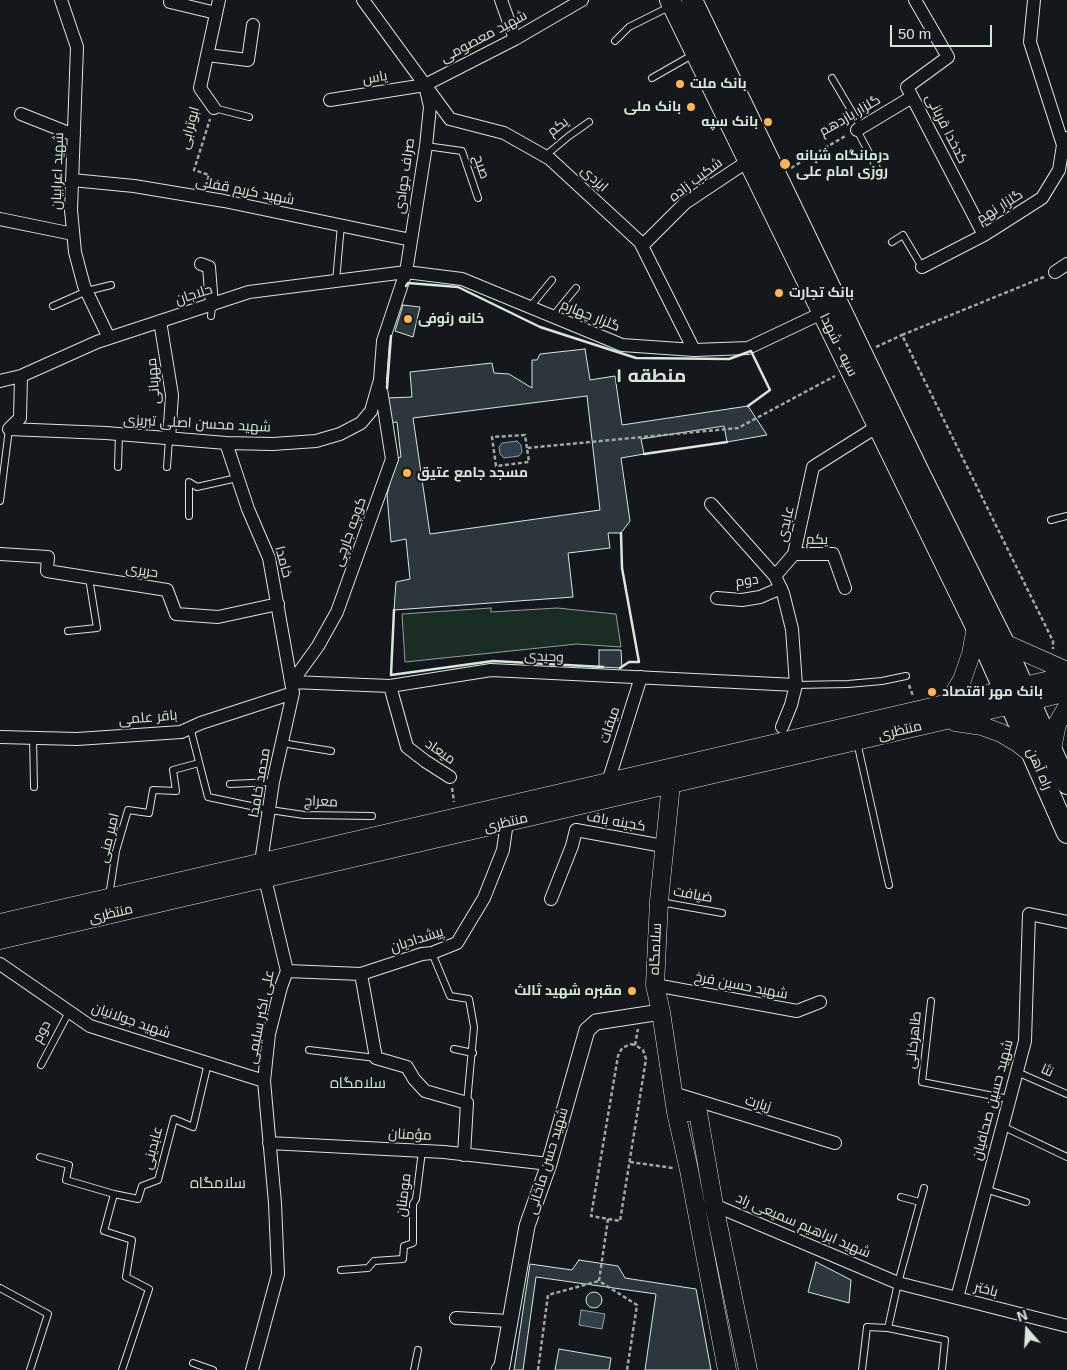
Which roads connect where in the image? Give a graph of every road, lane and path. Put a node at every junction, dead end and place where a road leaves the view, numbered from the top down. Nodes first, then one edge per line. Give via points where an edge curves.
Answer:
1 (61, 0) edge
2 (219, 0) edge
3 (363, 0) edge
4 (501, 0) edge
5 (582, 0) edge
6 (692, 0) edge
7 (915, 0) edge
8 (1034, 0) edge
9 (170, 2) dead end
10 (671, 3) edge
11 (216, 13) junction
12 (253, 25) dead end
13 (515, 39) junction
14 (615, 41) dead end
15 (695, 53) junction
16 (207, 55) junction
17 (652, 78) dead end
18 (832, 78) dead end
19 (425, 85) junction
20 (912, 97) junction
21 (330, 100) dead end
22 (214, 108) junction
23 (21, 114) dead end
24 (249, 117) dead end
25 (590, 122) dead end
26 (859, 128) junction
27 (74, 136) junction
28 (1066, 144) edge
29 (426, 146) junction
30 (545, 156) junction
31 (748, 161) junction
32 (878, 170) dead end
33 (777, 176) junction
34 (72, 180) junction
35 (203, 197) junction
36 (478, 198) dead end
37 (0, 219) edge
38 (341, 225) junction
39 (73, 234) junction
40 (984, 235) junction
41 (411, 240) junction
42 (892, 242) dead end
43 (642, 246) junction
44 (201, 264) dead end
45 (1067, 264) edge
46 (922, 267) joint
47 (406, 272) junction
48 (1061, 273) edge
49 (552, 280) dead end
50 (336, 281) junction
51 (111, 285) dead end
52 (576, 288) dead end
53 (87, 291) junction
54 (53, 306) dead end
55 (530, 308) junction
56 (211, 310) junction
57 (822, 313) junction
58 (553, 317) junction
59 (160, 321) junction
60 (902, 335) junction
61 (110, 338) junction
62 (694, 350) junction
63 (856, 361) junction
64 (21, 376) junction
65 (380, 380) junction
66 (0, 381) edge
67 (878, 426) junction
68 (10, 429) junction
69 (119, 434) junction
70 (169, 438) junction
71 (226, 443) junction
72 (527, 448) junction
73 (118, 467) dead end
74 (167, 467) dead end
75 (237, 478) junction
76 (0, 501) edge
77 (711, 504) dead end
78 (189, 516) dead end
79 (1067, 516) edge
80 (1051, 520) dead end
81 (0, 554) edge
82 (794, 554) junction
83 (89, 578) junction
84 (778, 582) junction
85 (846, 588) dead end
86 (717, 598) dead end
87 (278, 604) junction
88 (976, 627) junction
89 (68, 631) dead end
90 (1004, 643) junction
91 (1060, 668) edge
92 (906, 676) joint
93 (1067, 676) edge
94 (641, 677) junction
95 (796, 685) junction
96 (390, 686) junction
97 (293, 687) junction
98 (1067, 692) edge
99 (1018, 696) junction
100 (948, 704) junction
101 (1067, 707) edge
102 (918, 710) junction
103 (942, 721) junction
104 (782, 727) dead end
105 (190, 728) junction
106 (0, 737) edge
107 (33, 737) junction
108 (857, 741) junction
109 (282, 743) junction
110 (331, 751) dead end
111 (1043, 752) junction
112 (199, 763) junction
113 (450, 776) joint
114 (274, 782) junction
115 (608, 782) junction
116 (230, 784) dead end
117 (671, 784) junction
118 (1067, 784) edge
119 (34, 787) dead end
120 (270, 810) junction
121 (505, 814) junction
122 (372, 816) dead end
123 (456, 817) junction
124 (1067, 833) edge
125 (663, 846) junction
126 (263, 870) junction
127 (889, 886) dead end
128 (109, 898) junction
129 (551, 899) dead end
130 (658, 902) junction
131 (722, 913) dead end
132 (1067, 922) edge
133 (0, 923) edge
134 (0, 940) edge
135 (432, 953) junction
136 (1, 967) edge
137 (287, 971) junction
138 (361, 974) junction
139 (655, 985) junction
140 (931, 1001) dead end
141 (820, 1002) dead end
142 (69, 1012) junction
143 (661, 1012) junction
144 (454, 1049) dead end
145 (309, 1050) dead end
146 (472, 1053) junction
147 (376, 1058) junction
148 (208, 1063) junction
149 (41, 1065) dead end
150 (1017, 1072) junction
151 (264, 1081) junction
152 (673, 1093) junction
153 (1067, 1094) edge
154 (1009, 1099) junction
155 (467, 1104) junction
156 (676, 1112) junction
157 (1002, 1126) junction
158 (269, 1142) junction
159 (835, 1143) dead end
160 (422, 1151) junction
161 (464, 1155) junction
162 (40, 1157) dead end
163 (1067, 1157) edge
164 (630, 1162) junction
165 (549, 1164) junction
166 (689, 1170) junction
167 (924, 1188) dead end
168 (985, 1189) junction
169 (114, 1194) junction
170 (901, 1197) dead end
171 (920, 1202) junction
172 (1026, 1202) dead end
173 (714, 1205) junction
174 (696, 1207) junction
175 (608, 1218) junction
176 (341, 1270) dead end
177 (599, 1281) junction
178 (898, 1283) junction
179 (0, 1288) edge
180 (957, 1298) junction
181 (456, 1318) dead end
182 (509, 1321) junction
183 (1067, 1326) edge
184 (888, 1328) junction
185 (418, 1350) dead end
186 (193, 1363) dead end
187 (30, 1370) edge
188 (122, 1370) edge
189 (213, 1370) edge
190 (252, 1370) edge
191 (414, 1370) edge
192 (499, 1370) edge
193 (538, 1370) edge
194 (627, 1370) edge
195 (727, 1370) edge
196 (748, 1370) edge
197 (862, 1370) edge
198 (942, 1370) edge

1 - 27 street, شهید اعرابیان via 77,46
2 - 11 street, ابوترابی
3 - 19 street, ایزدی
4 - 13 street
5 - 13 street, شهید معصومی
6 - 33 main road, سپه - شهدا
7 - 20 street, کدخدا قربانی via 948,57 907,87
8 - 28 street via 1030,42
9 - 11 street
10 - 14 lane via 629,27
10 - 15 main road, سپه - شهدا
11 - 16 street, ابوترابی
12 - 16 street via 248,60
13 - 19 street, شهید معصومی
15 - 17 lane
15 - 31 main road, سپه - شهدا
16 - 22 street, ابوترابی via 200,88
18 - 26 lane
19 - 21 street, یاس
19 - 29 street, صراف جوادی via 430,107
19 - 30 street, ایزدی via 450,119 504,133
20 - 26 street, گلزار یازدهم
20 - 40 street, کدخدا قربانی
22 - 24 lane
22 - 35 path, ابوترابی via 194,170 209,175
23 - 27 street
25 - 30 lane, یکم
26 - 32 lane
26 - 33 path, گلزار یازدهم
27 - 34 street, شهید اعرابیان
28 - 40 street, گلزار نهم via 1059,170 1042,198
29 - 36 lane, صبح via 462,151
29 - 41 street, صراف جوادی
30 - 43 street, ایزدی
31 - 43 street, شکیب زاده via 685,204
31 - 57 main road, سپه - شهدا
33 - 63 main road, سپه - شهدا
34 - 35 street, شهید کریم قفلی
34 - 39 street, شهید اعرابیان
35 - 38 street, شهید کریم قفلی
37 - 39 street
38 - 41 street, شهید کریم قفلی
38 - 50 lane
39 - 53 street, شهید اعرابیان
40 - 46 street, گلزار نهم
41 - 47 street, صراف جوادی
42 - 46 lane via 903,235
43 - 62 street, ایزدی
44 - 56 street via 210,267
45 - 48 street
47 - 50 street, حلاجان
47 - 55 street, گلزار چهارم via 462,279
47 - 65 street, صراف جوادی via 383,341
48 - 60 path
49 - 55 lane
50 - 56 street, حلاجان via 249,292
51 - 53 lane
52 - 58 lane
53 - 54 lane
53 - 61 street, شهید اعرابیان
55 - 58 street, گلزار چهارم
56 - 59 street, حلاجان
57 - 62 street, گلزار چهارم via 748,348
57 - 63 main road, سپه - شهدا
58 - 62 street, گلزار چهارم via 622,345
59 - 61 street, حلاجان
59 - 70 street, مهربانی via 172,395
60 - 63 path
60 - 91 path via 1053,640
61 - 64 street, حلاجان
63 - 67 main road, سپه - شهدا
63 - 72 path via 738,428
63 - 90 main road, سپه - شهدا
64 - 66 street, حلاجان
64 - 68 street via 20,418
65 - 71 street, شهید محسن اصلی تبریزی via 371,411 361,423 340,434 316,441
65 - 97 street, کوچه جارچی via 392,459 338,612
67 - 82 street, عابدی via 813,467
67 - 88 main road, سپه - شهدا
68 - 69 street, شهید محسن اصلی تبریزی
68 - 76 lane
69 - 70 street, شهید محسن اصلی تبریزی
69 - 73 lane
70 - 71 street, شهید محسن اصلی تبریزی
70 - 74 lane
71 - 75 street, خامدا
72 - 72 path via 529,462 496,466 492,437 525,434
75 - 78 lane via 197,486 189,482
75 - 87 street, خامدا via 269,558
77 - 84 street
79 - 80 lane
81 - 83 street, حریری via 48,557 47,571
82 - 84 street, عابدی
82 - 85 street, یکم via 833,554
83 - 87 street, حریری via 167,590 176,614 218,617
83 - 89 lane via 98,628
84 - 86 street, دوم via 760,597 742,600
84 - 95 street via 792,629
87 - 97 street, خامدا
88 - 99 main road, سپه - شهدا
88 - 100 main road via 962,680
90 - 91 main road
90 - 99 main road, سپه - شهدا
92 - 95 lane via 882,681
92 - 102 path
93 - 99 main road
94 - 95 street, وحیدی
94 - 96 street, وحیدی via 491,670
94 - 115 street, میقات
95 - 104 street
96 - 97 street, وحیدی
96 - 113 street, میعاد via 407,747
97 - 105 street, باقر علمی
97 - 109 street, محمد خامدا
98 - 99 main road
99 - 100 main road, منتظری
99 - 103 main road, منتظری
99 - 111 main road, راه آهن
100 - 102 main road, منتظری
101 - 111 main road
102 - 115 main road, منتظری
103 - 108 main road, منتظری
103 - 111 main road via 963,722 993,730
105 - 107 street, باقر علمی via 181,732 77,739
105 - 112 lane
106 - 107 street, باقر علمی
107 - 119 lane
108 - 117 main road, منتظری
108 - 127 lane
109 - 110 lane
109 - 114 street, محمد خامدا
111 - 118 main road, راه آهن
111 - 124 main road, راه آهن
112 - 120 lane via 208,797
112 - 128 lane, امیر منی via 173,770 176,791 153,790 149,813 128,810 116,851
113 - 123 path, میعاد
114 - 116 lane
114 - 120 street, محمد خامدا
115 - 121 main road, منتظری
117 - 121 main road, منتظری
117 - 125 main road, سلامگاه
120 - 122 lane, معراج via 304,815
120 - 126 street, محمد خامدا
121 - 123 main road, منتظری
121 - 126 main road, منتظری
121 - 135 street, پیشدادیان via 503,850 484,898 457,943
123 - 126 main road, منتظری
125 - 129 street, کجینه باف via 576,830
125 - 130 main road, سلامگاه
126 - 128 main road, منتظری
126 - 134 main road, منتظری
126 - 137 street, علی اکبر سلیمی
128 - 133 main road, منتظری
130 - 131 lane, ضیافت
130 - 139 main road, سلامگاه
132 - 150 street, شهید حسین صحافیان via 1029,914 1025,1042
135 - 138 street, پیشدادیان
135 - 146 lane via 450,996 469,999 474,1027
136 - 142 street, شهید جولانیان
137 - 138 street, پیشدادیان
137 - 151 street, علی اکبر سلیمی via 270,1034
138 - 147 street
139 - 141 street, شهید حسین فرخ via 797,1011
139 - 143 main road, سلامگاه
140 - 154 lane, طاهرخانی via 922,1082
142 - 148 street, شهید جولانیان via 90,1026
142 - 149 lane, دوم
143 - 152 main road, سلامگاه
143 - 165 street, شهید حسن ماخانی via 596,1022 587,1030
144 - 146 lane
145 - 147 lane
146 - 155 lane
147 - 155 street via 407,1067 425,1091
148 - 151 street, شهید جولانیان
148 - 169 lane, عابدینی via 193,1128 174,1119 158,1180 142,1186 138,1199
150 - 153 lane, نثا
150 - 154 street, شهید حسین صحافیان
151 - 158 street, علی اکبر سلیمی
152 - 156 main road, سلامگاه
152 - 159 street, زیارت
154 - 157 street, شهید حسین صحافیان
155 - 161 street
156 - 166 main road, سلامگاه
156 - 173 main road via 698,1112
157 - 163 lane
157 - 168 street, شهید حسین صحافیان
158 - 160 street, مؤمنان
158 - 190 street, علی اکبر سلیمی via 278,1274
160 - 161 street, مؤمنان
160 - 176 lane, مومنان via 413,1204 414,1243 404,1246 403,1259 374,1261 368,1268
161 - 165 street, مؤمنان
162 - 169 lane via 69,1165 66,1180
164 - 166 path
164 - 175 path via 620,1221
164 - 175 path via 646,1059 643,1050 631,1044 622,1048 618,1056 592,1216
165 - 182 street, شهید حسن ماخانی via 528,1226
166 - 174 main road, سلامگاه
167 - 171 lane
168 - 172 lane
168 - 180 street, شهید حسین صحافیان
169 - 188 lane via 104,1231 132,1240 126,1277 149,1288
170 - 171 lane
171 - 178 lane
173 - 174 street, شهید ابراهیم سمیعی راد
173 - 178 street, شهید ابراهیم سمیعی راد
173 - 196 main road
174 - 195 main road, سلامگاه
175 - 177 path
177 - 193 path via 548,1295
177 - 194 path via 637,1305
178 - 180 street, باختر
178 - 184 lane
179 - 187 lane via 48,1314
180 - 183 street, باختر
181 - 182 street
182 - 192 street, شهید حسن ماخانی
184 - 197 lane via 866,1327
184 - 198 lane via 945,1340
185 - 191 lane
186 - 189 lane

